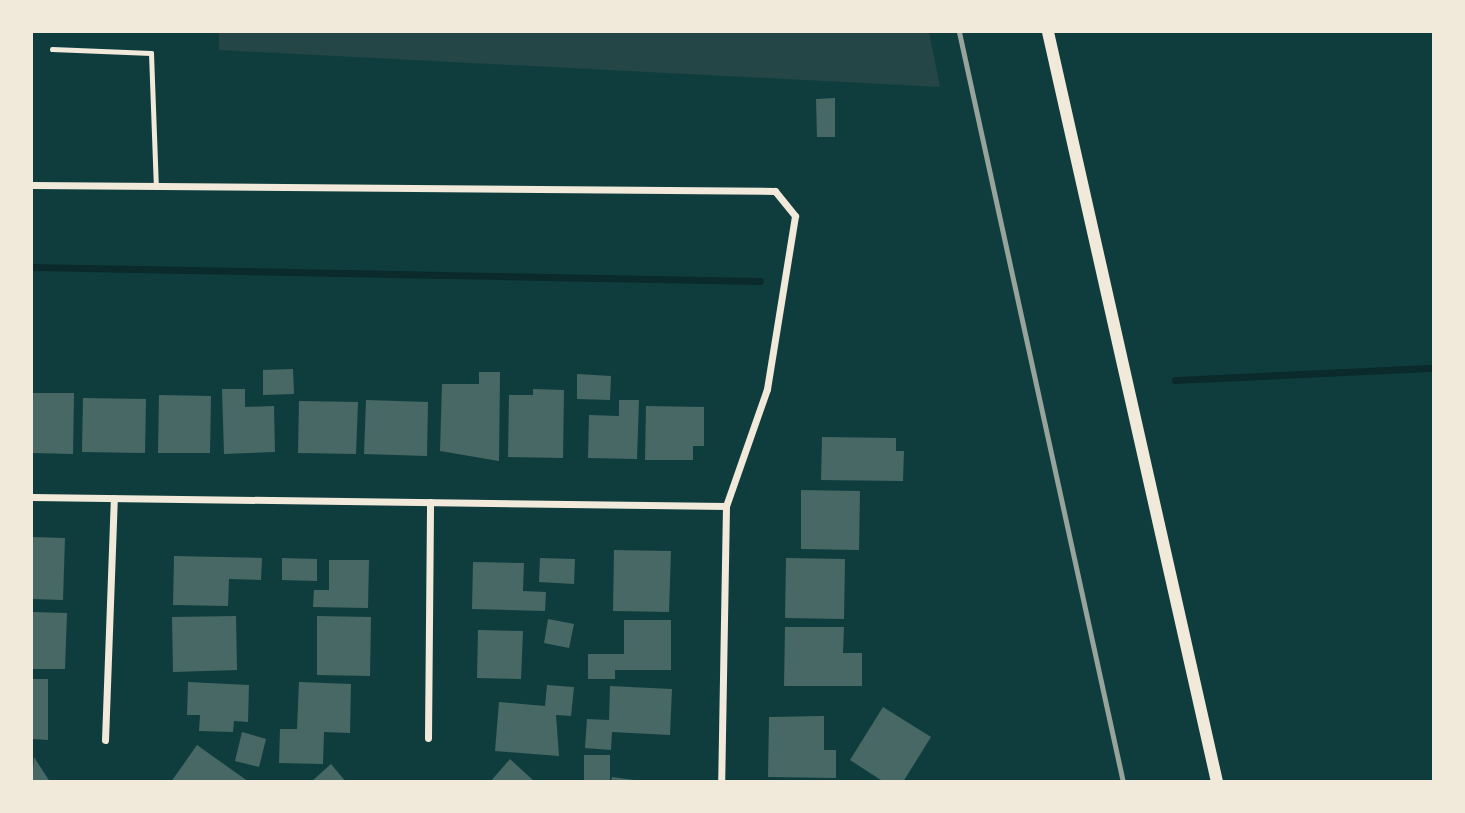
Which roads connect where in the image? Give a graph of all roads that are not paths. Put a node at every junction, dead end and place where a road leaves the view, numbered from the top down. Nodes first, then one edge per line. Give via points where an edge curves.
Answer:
1 (1048, 32) edge
2 (52, 49) dead end
3 (32, 185) edge
4 (156, 187) junction
5 (32, 497) edge
6 (114, 498) junction
7 (430, 502) junction
8 (726, 506) junction
9 (428, 738) dead end
10 (105, 740) dead end
11 (721, 782) edge
12 (1217, 782) edge

1 - 12 street
2 - 4 lane via 150,53
3 - 4 street
4 - 8 street via 775,191 795,216 767,389
5 - 6 street
6 - 7 street
6 - 10 street
7 - 8 street
7 - 9 street
8 - 11 street

